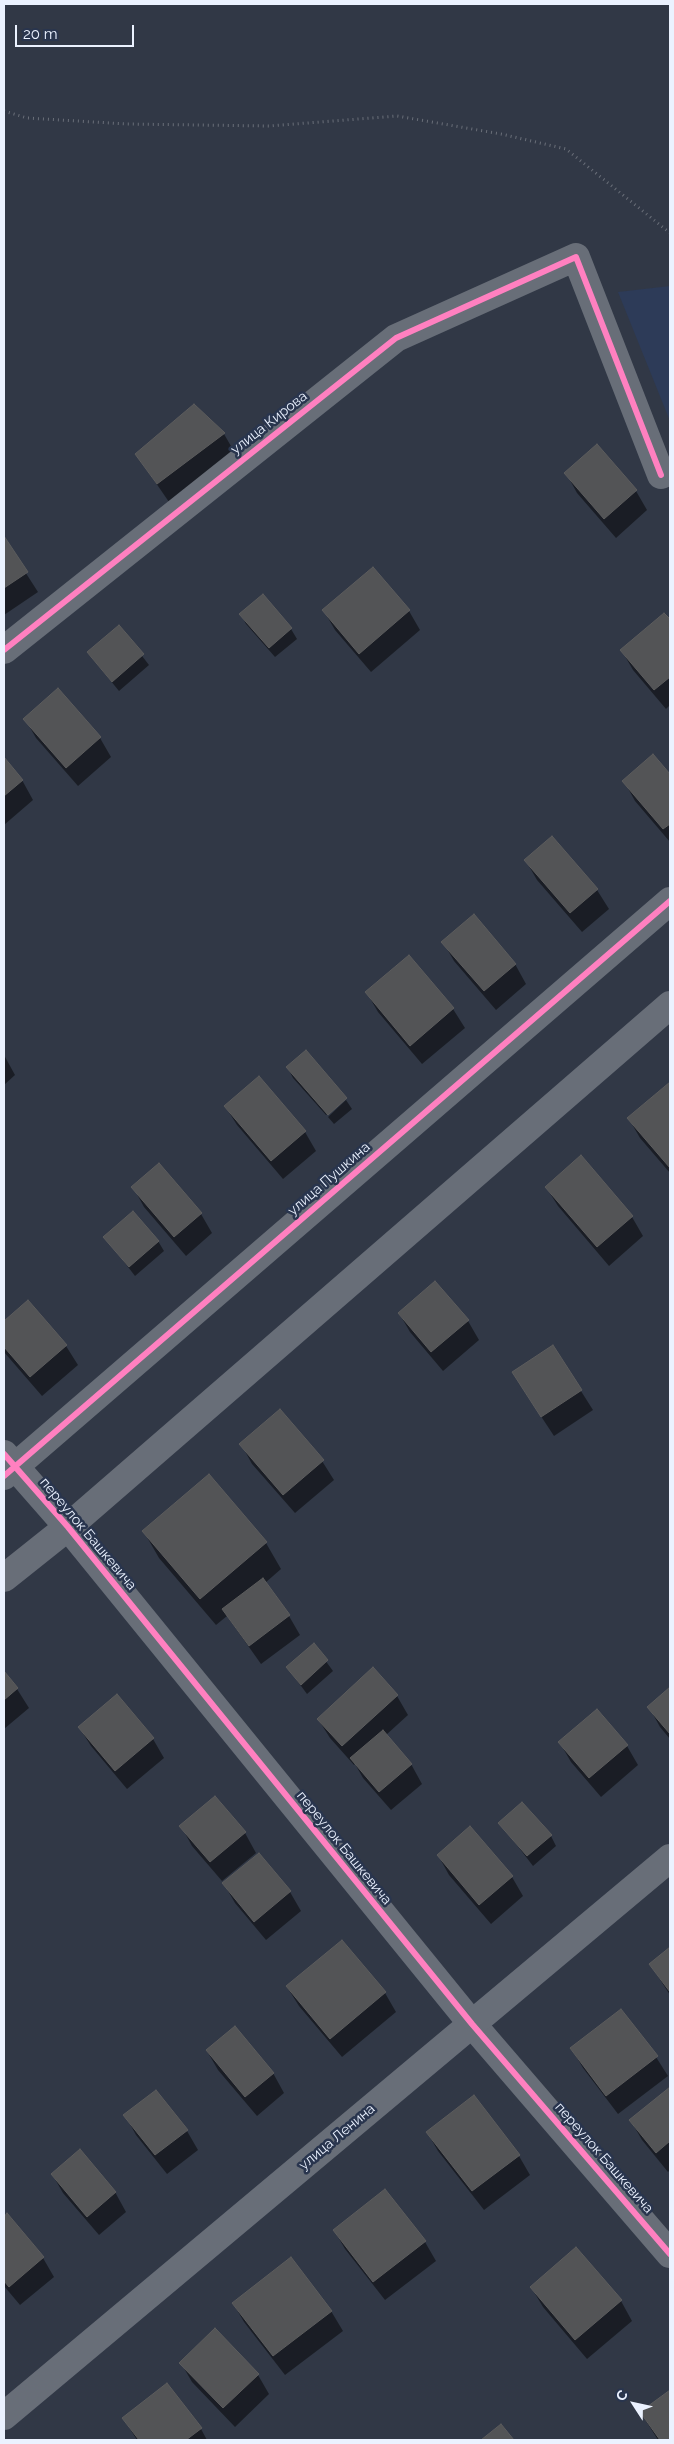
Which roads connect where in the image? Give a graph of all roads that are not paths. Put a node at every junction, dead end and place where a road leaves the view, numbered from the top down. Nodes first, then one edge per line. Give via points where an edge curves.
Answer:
1 (661, 475) dead end
2 (4, 650) edge
3 (670, 902) edge
4 (670, 1005) edge
5 (7, 1466) edge
6 (68, 1527) junction
7 (4, 1578) edge
8 (670, 1858) edge
9 (472, 2024) junction
10 (670, 2254) edge
11 (4, 2416) edge

1 - 2 street, улица Кирова via 576,257 396,338
3 - 5 street, улица Пушкина
4 - 6 street
5 - 6 street, переулок Башкевича
6 - 7 street
6 - 9 street, переулок Башкевича
8 - 9 street, улица Ленина
9 - 10 street, переулок Башкевича
9 - 11 street, улица Ленина

